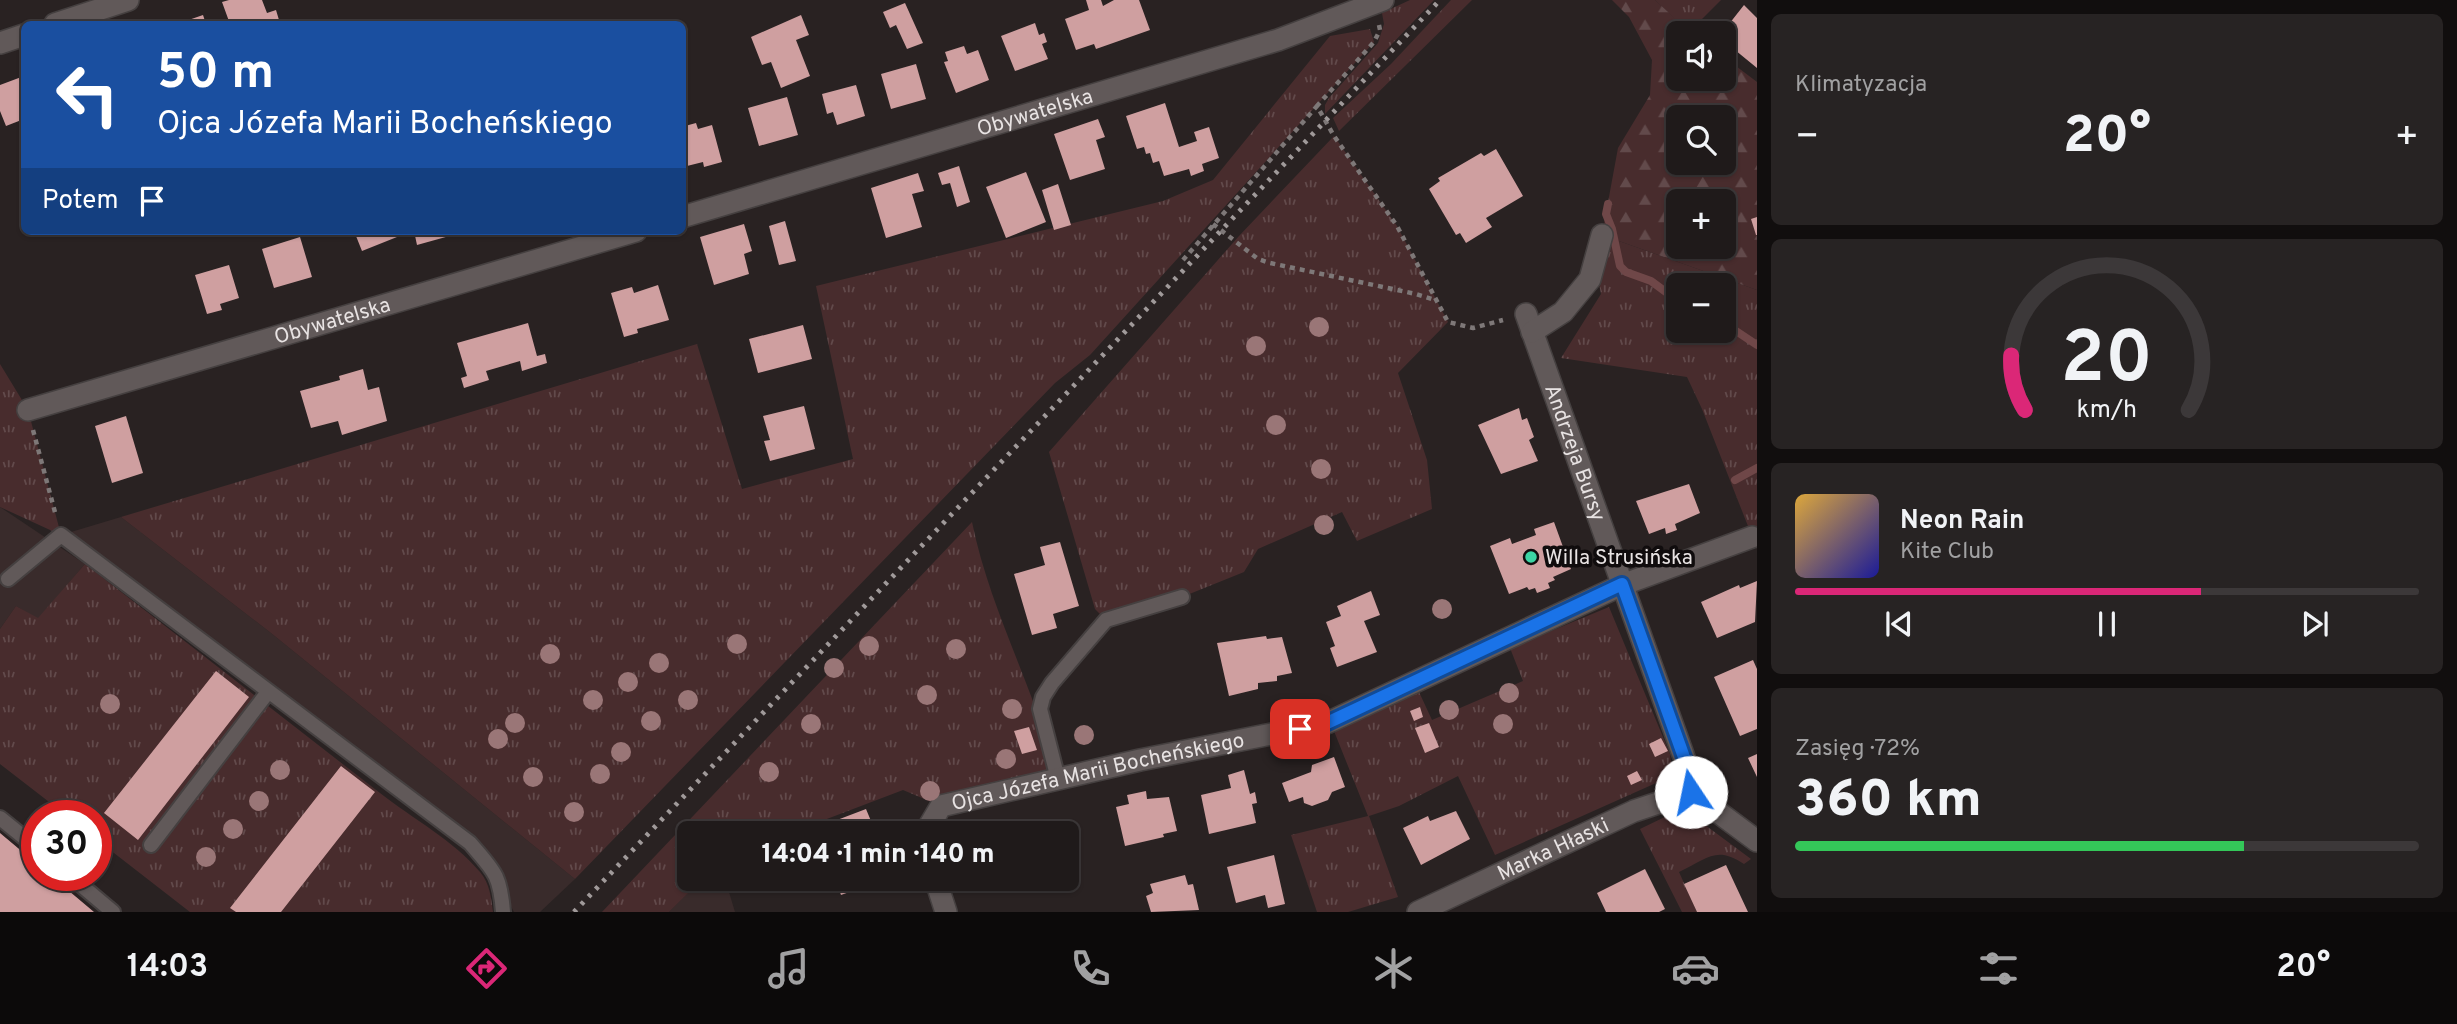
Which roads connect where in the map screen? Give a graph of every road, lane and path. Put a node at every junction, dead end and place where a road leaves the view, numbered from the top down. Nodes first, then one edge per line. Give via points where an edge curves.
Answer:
1 (128, 0) edge
2 (1379, 1) edge
3 (1350, 5) edge
4 (64, 21) edge
5 (21, 36) edge
6 (0, 43) edge
7 (1317, 106) junction
8 (686, 216) edge
9 (1213, 224) junction
10 (622, 235) edge
11 (1602, 235) dead end
12 (1182, 260) dead end
13 (1436, 300) junction
14 (1529, 323) junction
15 (28, 410) joint
16 (61, 535) junction
17 (1752, 537) dead end
18 (8, 579) dead end
19 (1622, 584) junction
20 (1182, 597) dead end
21 (268, 691) junction
22 (1058, 779) junction
23 (1691, 792) junction
24 (0, 818) edge
25 (932, 821) edge
26 (21, 835) edge
27 (1757, 841) edge
28 (151, 845) dead end
29 (88, 891) edge
30 (940, 891) edge
31 (113, 912) edge
32 (503, 912) edge
33 (946, 912) edge
34 (1418, 912) edge

1 - 4 street
2 - 3 street, Obywatelska
2 - 7 path via 1380,30 1374,43
3 - 8 street, Obywatelska via 1278,40
5 - 6 street
7 - 9 path
7 - 13 path via 1397,226
9 - 12 path
9 - 13 path via 1270,264
10 - 15 street, Obywatelska
11 - 14 street via 1591,279 1563,312
13 - 14 path via 1448,322 1473,328
14 - 19 street, Andrzeja Bursy
15 - 16 path
16 - 18 lane
16 - 21 lane
17 - 19 street, Ojca Józefa Marii Bocheńskiego
19 - 22 street, Ojca Józefa Marii Bocheńskiego via 1327,723
19 - 23 street, Andrzeja Bursy via 1690,774
20 - 22 lane via 1106,620 1052,683 1040,709
21 - 28 lane
21 - 32 lane via 470,843 496,872
22 - 25 street, Ojca Józefa Marii Bocheńskiego via 941,806
23 - 27 street
23 - 34 street, Marka Hłaski via 1634,811
24 - 26 lane
29 - 31 lane
30 - 33 street

